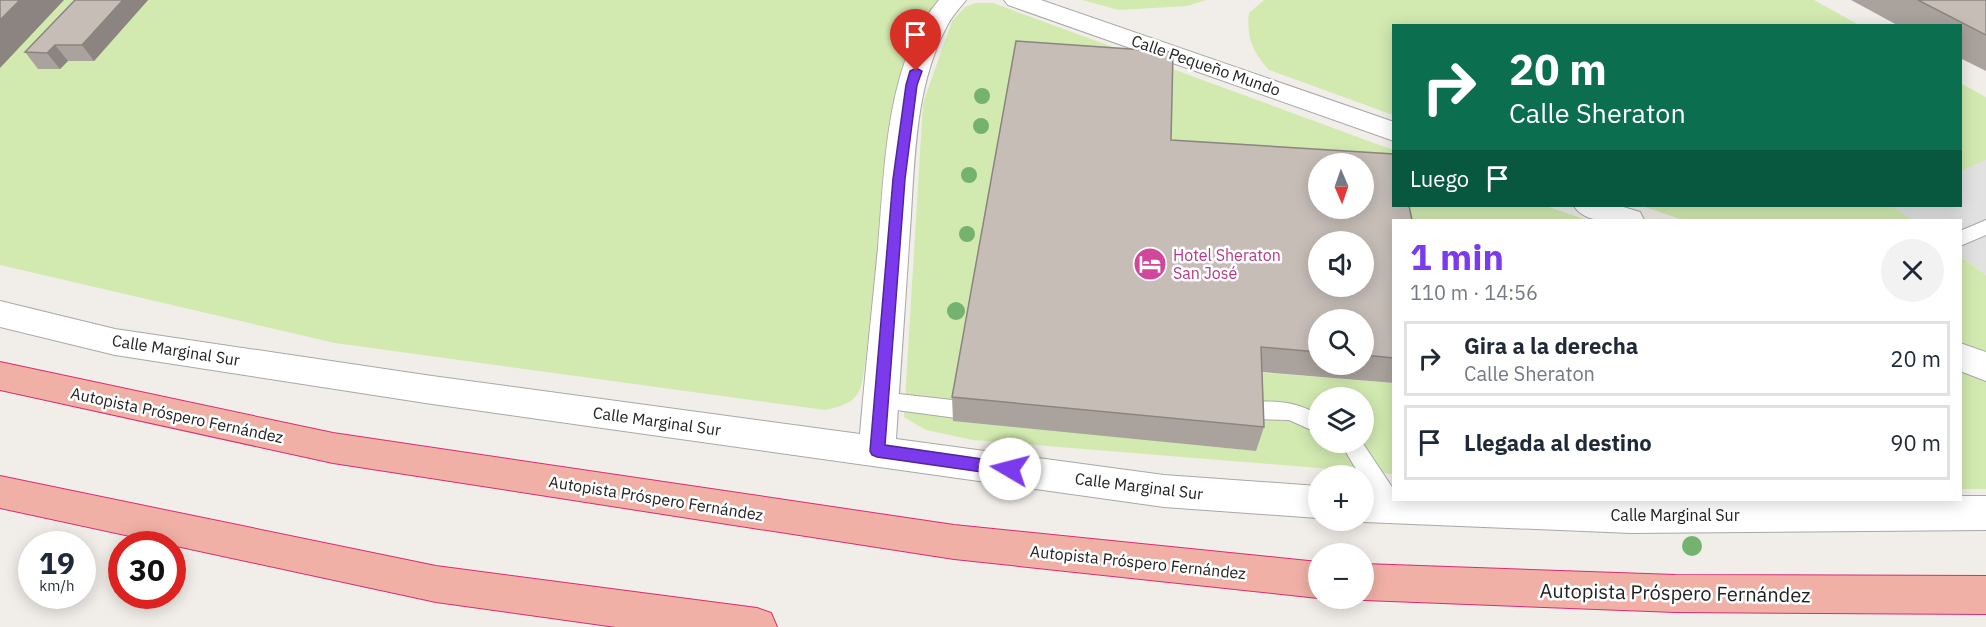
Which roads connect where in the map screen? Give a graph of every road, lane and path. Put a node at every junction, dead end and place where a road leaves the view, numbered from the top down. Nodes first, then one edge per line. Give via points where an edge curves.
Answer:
1 (953, 0) edge
2 (1017, 0) edge
3 (1392, 131) edge
4 (1592, 207) edge
5 (1626, 219) edge
6 (1986, 227) edge
7 (1962, 238) edge
8 (0, 314) edge
9 (1962, 357) edge
10 (1986, 367) edge
11 (0, 376) edge
12 (881, 400) junction
13 (996, 414) edge
14 (1308, 419) edge
15 (1223, 423) edge
16 (877, 451) junction
17 (1355, 453) edge
18 (0, 492) edge
19 (1308, 500) edge
20 (1378, 506) edge
21 (1986, 513) edge
22 (1308, 579) edge
23 (1374, 582) edge
24 (1986, 595) edge
25 (757, 627) edge

1 - 12 street via 932,31 912,85 899,179
2 - 3 street, Calle Pequeño Mundo
4 - 5 street
6 - 7 lane
8 - 16 street, Calle Marginal Sur via 115,342
9 - 10 street
11 - 22 highway, Autopista Próspero Fernández via 333,448 439,465 954,542
12 - 13 lane
12 - 16 street
14 - 15 lane via 1292,411 1248,410
16 - 19 street, Calle Marginal Sur via 1164,491
17 - 20 lane
18 - 25 highway via 436,584
20 - 21 street, Calle Marginal Sur via 1631,516
23 - 24 highway, Autopista Próspero Fernández via 1633,593

